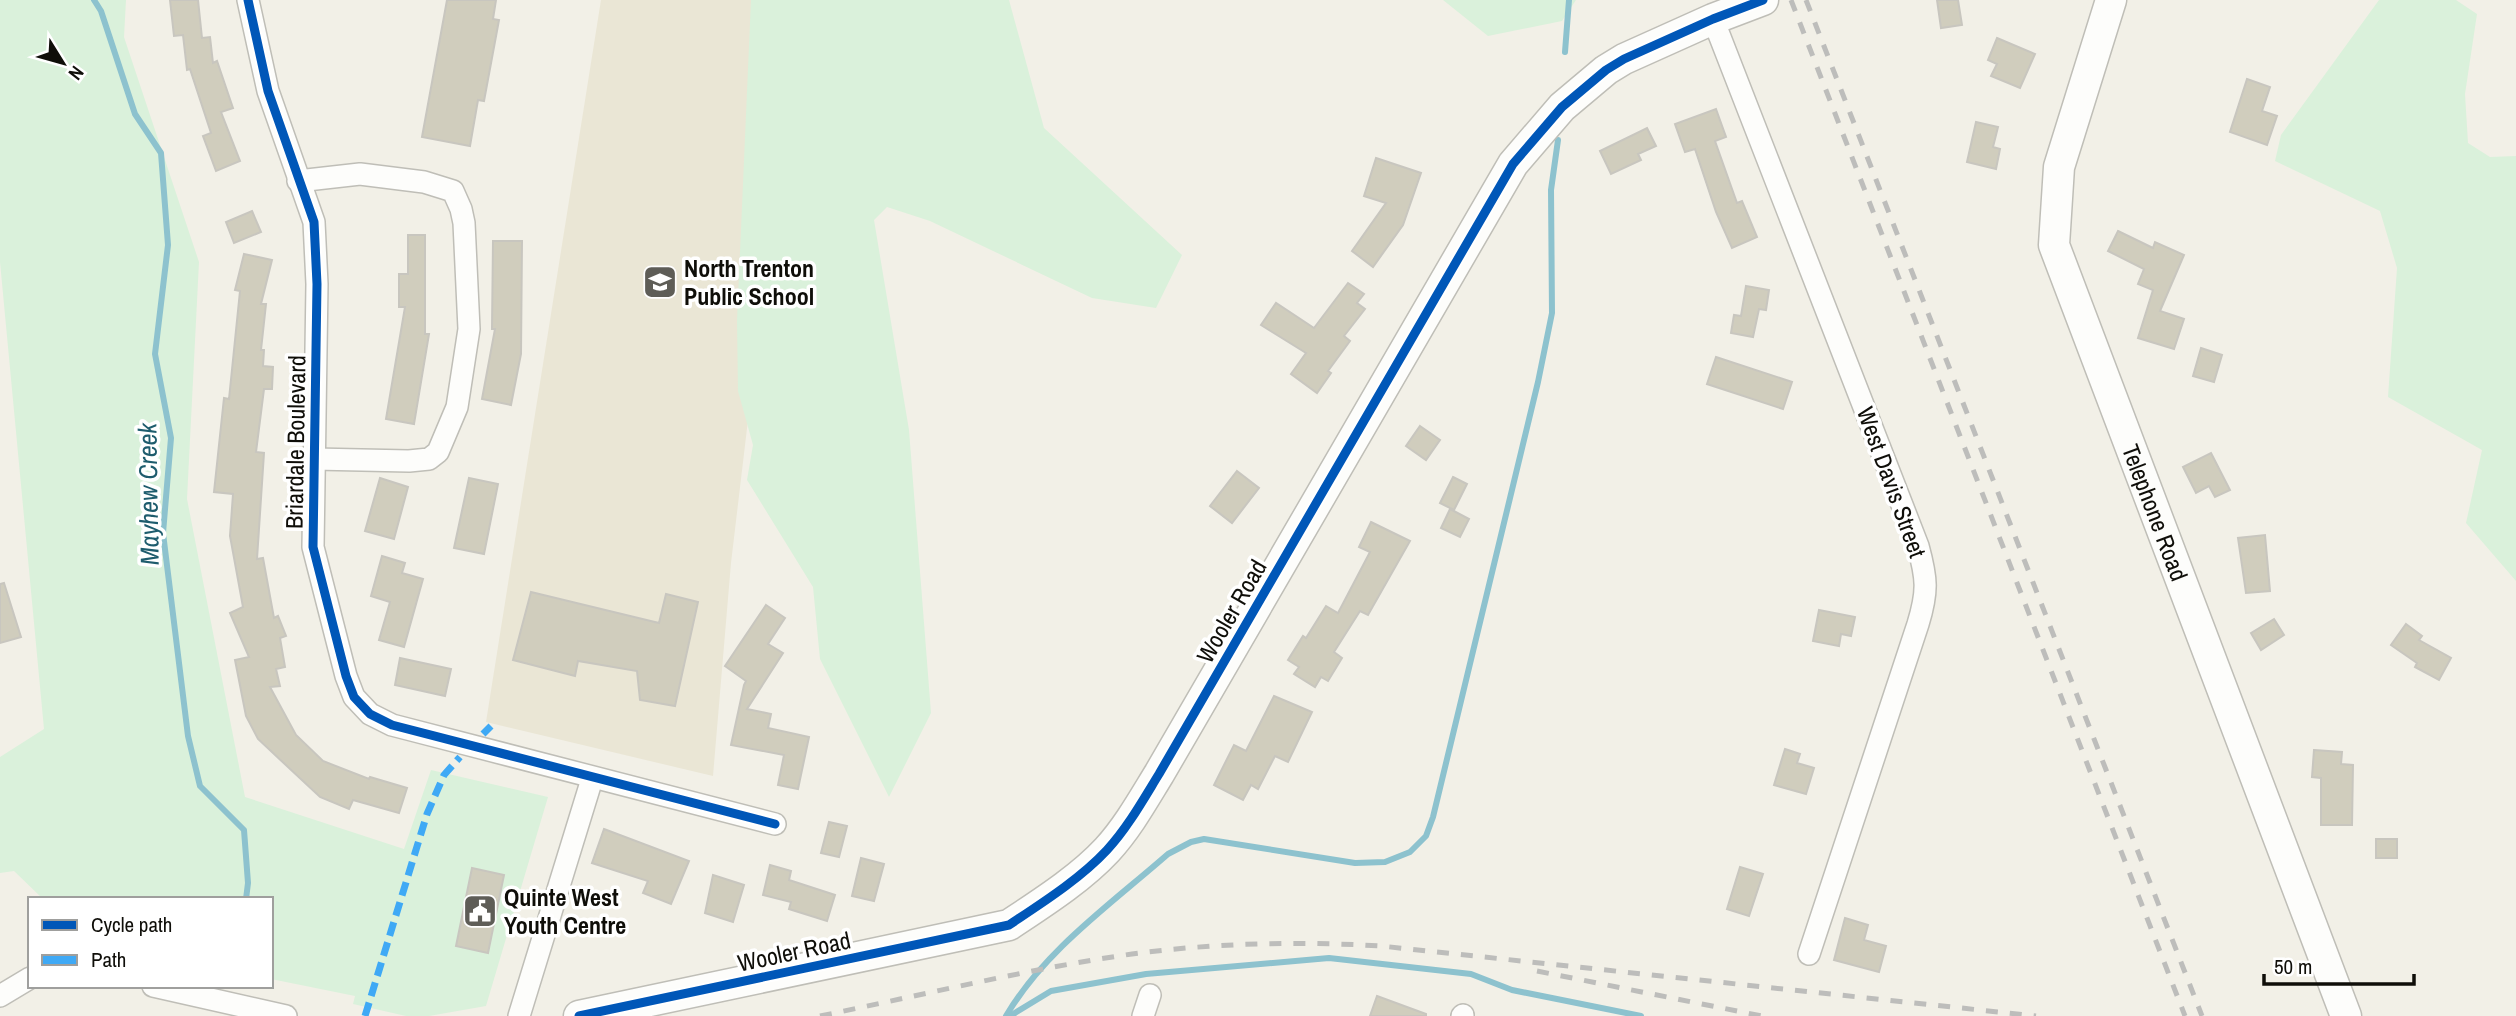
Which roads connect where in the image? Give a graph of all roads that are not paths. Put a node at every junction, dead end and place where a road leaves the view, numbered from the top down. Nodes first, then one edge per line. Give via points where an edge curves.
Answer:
1 (248, 0) edge
2 (1763, 0) edge
3 (2111, 0) edge
4 (1713, 19) junction
5 (298, 181) junction
6 (314, 459) junction
7 (592, 779) junction
8 (775, 824) dead end
9 (1809, 954) dead end
10 (28, 979) edge
11 (162, 988) edge
12 (1150, 995) dead end
13 (0, 996) edge
14 (286, 1016) edge
15 (519, 1016) edge
16 (579, 1016) edge
17 (1143, 1016) edge
18 (2346, 1016) edge

1 - 5 street, Briardale Boulevard via 268,91
2 - 4 street, Wooler Road
3 - 18 street, Telephone Road via 2059,167 2054,245
4 - 9 street, West Davis Street via 1925,574 1926,598
4 - 16 street, Wooler Road via 1606,70 1555,113 1513,164 1159,774 1107,850 1009,925
5 - 6 street, Briardale Boulevard via 314,222 316,244
5 - 6 street via 360,174 424,182 453,191 464,223 470,309 457,407 438,452 429,459 409,461
6 - 7 street, Briardale Boulevard via 313,547 354,698 370,714 392,725
7 - 8 street, Briardale Boulevard
7 - 15 street
10 - 13 street
11 - 14 street
12 - 17 street

